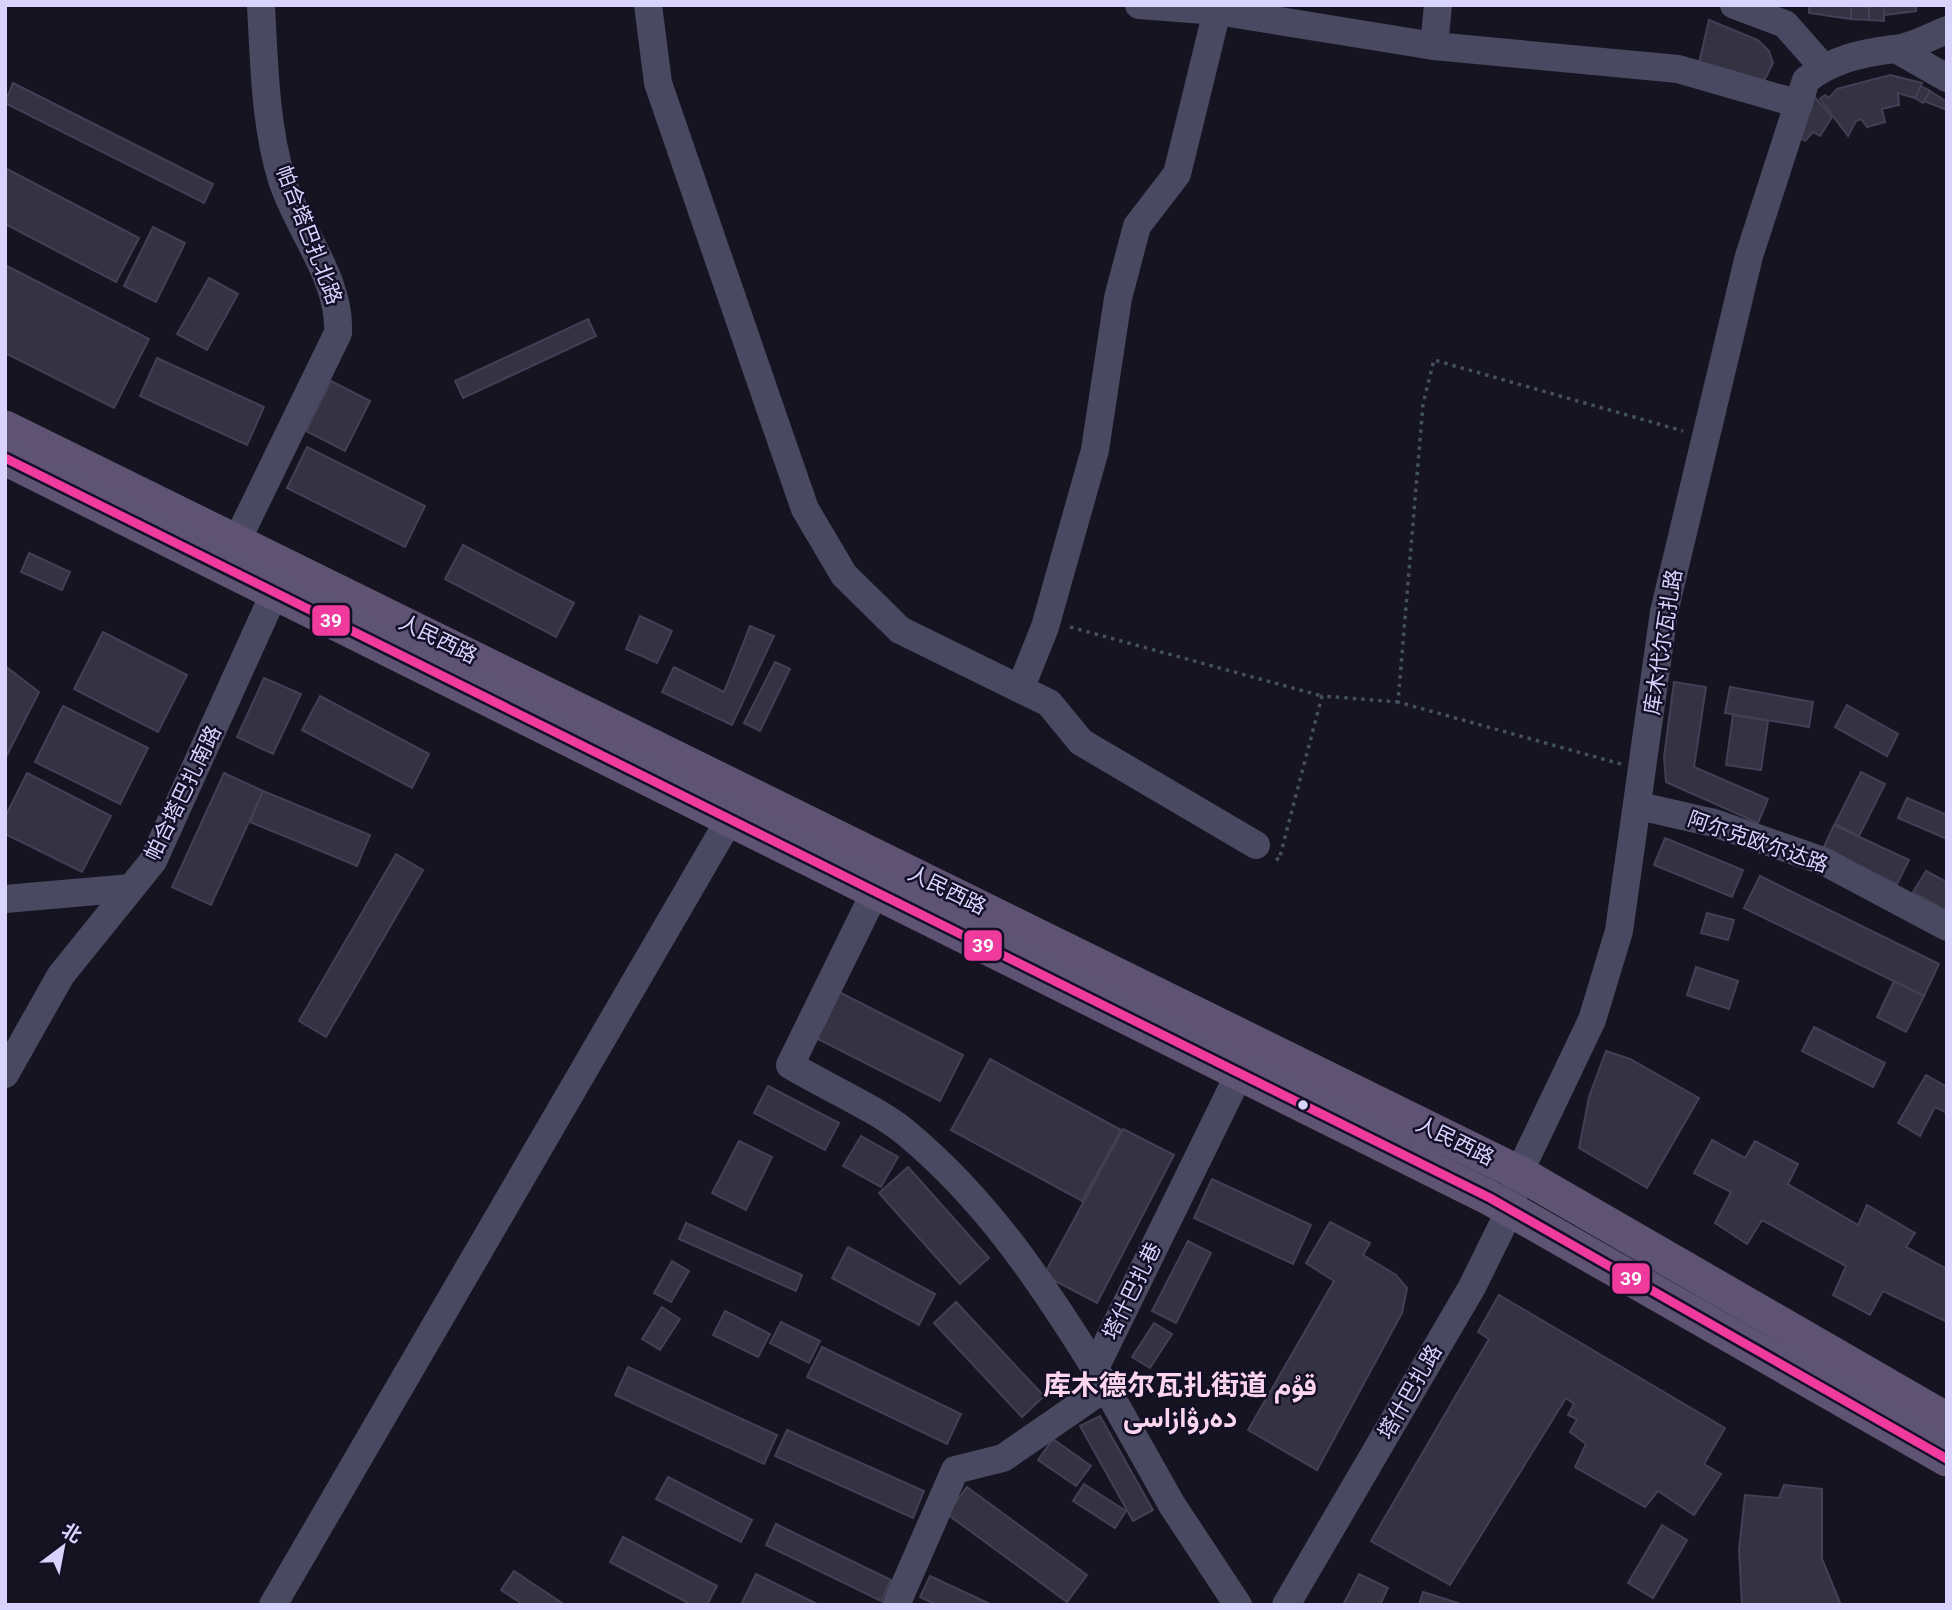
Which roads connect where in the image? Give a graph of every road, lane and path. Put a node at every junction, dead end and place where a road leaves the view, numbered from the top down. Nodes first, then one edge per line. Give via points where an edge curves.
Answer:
1 (261, 5) edge
2 (648, 5) edge
3 (1139, 5) edge
4 (1438, 5) edge
5 (1734, 5) edge
6 (1217, 11) junction
7 (1947, 30) edge
8 (1434, 46) junction
9 (1896, 50) junction
10 (1823, 67) junction
11 (1947, 78) edge
12 (1799, 104) junction
13 (5, 428) edge
14 (1706, 438) junction
15 (5, 458) edge
16 (231, 553) junction
17 (281, 578) junction
18 (1047, 621) junction
19 (1021, 687) junction
20 (1322, 695) junction
21 (1398, 702) junction
22 (1643, 770) junction
23 (1639, 806) junction
24 (731, 817) junction
25 (1256, 845) joint
26 (131, 888) junction
27 (876, 890) junction
28 (5, 899) edge
29 (1947, 928) edge
30 (1247, 1057) junction
31 (5, 1074) edge
32 (1519, 1173) junction
33 (1510, 1210) junction
34 (1100, 1377) junction
35 (1947, 1420) edge
36 (1947, 1459) edge
37 (273, 1605) edge
38 (896, 1605) edge
39 (1238, 1605) edge
40 (1286, 1605) edge

1 - 16 street, 帕合塔巴扎北路 via 265,86 282,179 339,309 338,333
2 - 19 street via 658,83 805,509 844,575 900,630
3 - 6 street
4 - 8 street
5 - 10 street via 1786,24
6 - 8 street
6 - 18 street via 1177,174 1137,226 1118,298 1095,450
7 - 9 street
8 - 12 street via 1678,69
9 - 10 street via 1878,49
9 - 11 street
10 - 12 street, 库木代尔瓦扎路 via 1806,80
12 - 14 street, 库木代尔瓦扎路 via 1749,256
13 - 16 main road, 人民西路
14 - 21 path via 1434,359 1423,404
14 - 22 street, 库木代尔瓦扎路 via 1664,612
15 - 16 main road, 人民西路
16 - 17 main road, 人民西路
17 - 24 main road, 人民西路
17 - 26 street, 帕合塔巴扎南路 via 153,861
17 - 30 main road, 人民西路
18 - 19 street
18 - 20 path
19 - 25 street via 1049,703 1081,742
20 - 21 path
20 - 25 path via 1279,860
21 - 22 path
22 - 23 street, 库木代尔瓦扎路
23 - 29 street, 阿尔克欧尔达路 via 1713,823 1823,861
23 - 32 street, 库木代尔瓦扎路 via 1619,931 1592,1020
24 - 27 main road, 人民西路
24 - 37 street
26 - 28 street
26 - 31 street, 帕合塔巴扎南路 via 61,975
27 - 30 main road, 人民西路
27 - 34 street via 790,1065 903,1131 979,1202 1039,1279
30 - 32 main road, 人民西路
30 - 33 main road, 人民西路
30 - 34 street, 塔什巴扎巷
32 - 33 street, 塔什巴扎路
32 - 35 main road, 人民西路
33 - 36 main road, 人民西路
33 - 40 street, 塔什巴扎路 via 1472,1287
34 - 38 street via 1003,1458 955,1470
34 - 39 street via 1172,1505

